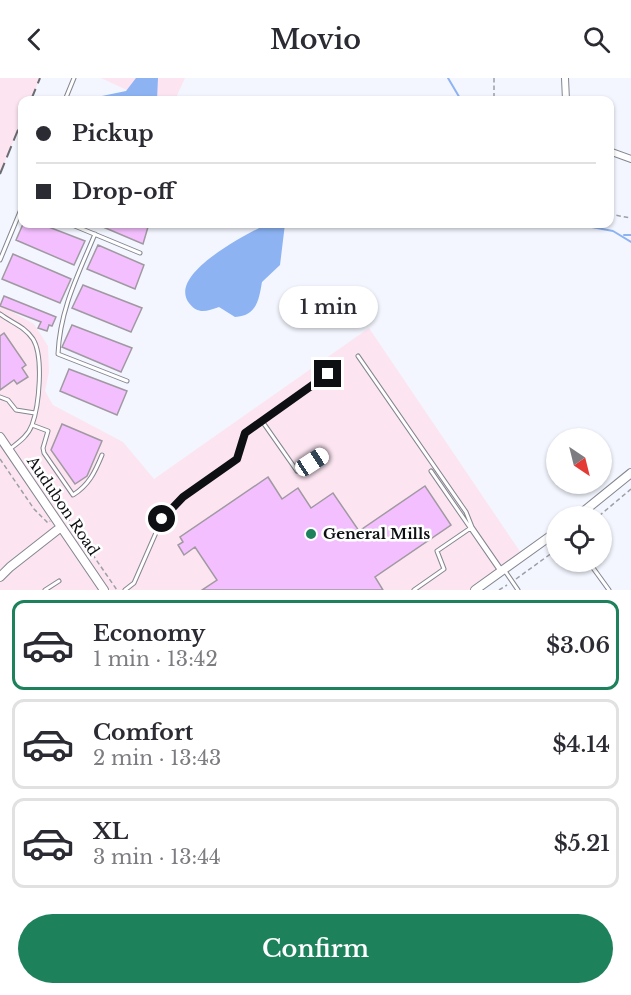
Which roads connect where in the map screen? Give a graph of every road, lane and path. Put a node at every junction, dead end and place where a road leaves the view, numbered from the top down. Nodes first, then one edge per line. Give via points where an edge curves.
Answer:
1 (74, 78) edge
2 (494, 78) edge
3 (565, 78) edge
4 (67, 96) edge
5 (494, 96) edge
6 (566, 96) edge
7 (614, 153) edge
8 (631, 159) edge
9 (614, 215) edge
10 (18, 217) edge
11 (631, 218) edge
12 (80, 228) edge
13 (95, 234) junction
14 (140, 253) dead end
15 (0, 260) edge
16 (0, 314) edge
17 (358, 356) dead end
18 (328, 374) dead end
19 (127, 381) dead end
20 (0, 397) edge
21 (35, 413) junction
22 (262, 421) junction
23 (32, 425) junction
24 (0, 437) edge
25 (9, 450) junction
26 (324, 453) dead end
27 (102, 455) dead end
28 (431, 471) dead end
29 (631, 473) edge
30 (631, 489) edge
31 (590, 506) edge
32 (611, 506) edge
33 (62, 527) junction
34 (472, 527) junction
35 (546, 539) edge
36 (546, 557) edge
37 (502, 570) junction
38 (596, 572) edge
39 (0, 577) edge
40 (59, 580) dead end
41 (512, 581) junction
42 (45, 590) edge
43 (104, 590) edge
44 (125, 590) edge
45 (414, 590) edge
46 (475, 590) edge
47 (499, 590) edge
48 (518, 590) edge
49 (609, 590) edge

1 - 4 lane
2 - 5 path
3 - 6 street
7 - 8 street
9 - 11 path
10 - 15 lane
12 - 13 lane
13 - 14 lane
13 - 19 lane via 64,309 58,354
16 - 21 lane via 26,330 37,346 40,365
17 - 34 lane via 466,512
18 - 22 lane
20 - 21 lane via 16,410
21 - 23 lane
22 - 26 lane via 297,471
22 - 44 lane via 245,433 237,459 183,497 162,519 134,583
23 - 25 lane via 26,436
23 - 27 lane via 48,432 44,453 73,495 84,489
24 - 25 street, Audubon Road
25 - 33 street, Audubon Road
28 - 34 lane
29 - 31 street
30 - 32 path
33 - 39 street
33 - 43 street, Audubon Road
34 - 37 lane
34 - 45 lane via 437,551 444,569
35 - 37 street
36 - 41 path
37 - 41 lane
37 - 46 street
38 - 49 lane
40 - 42 lane
41 - 47 path
41 - 48 lane

